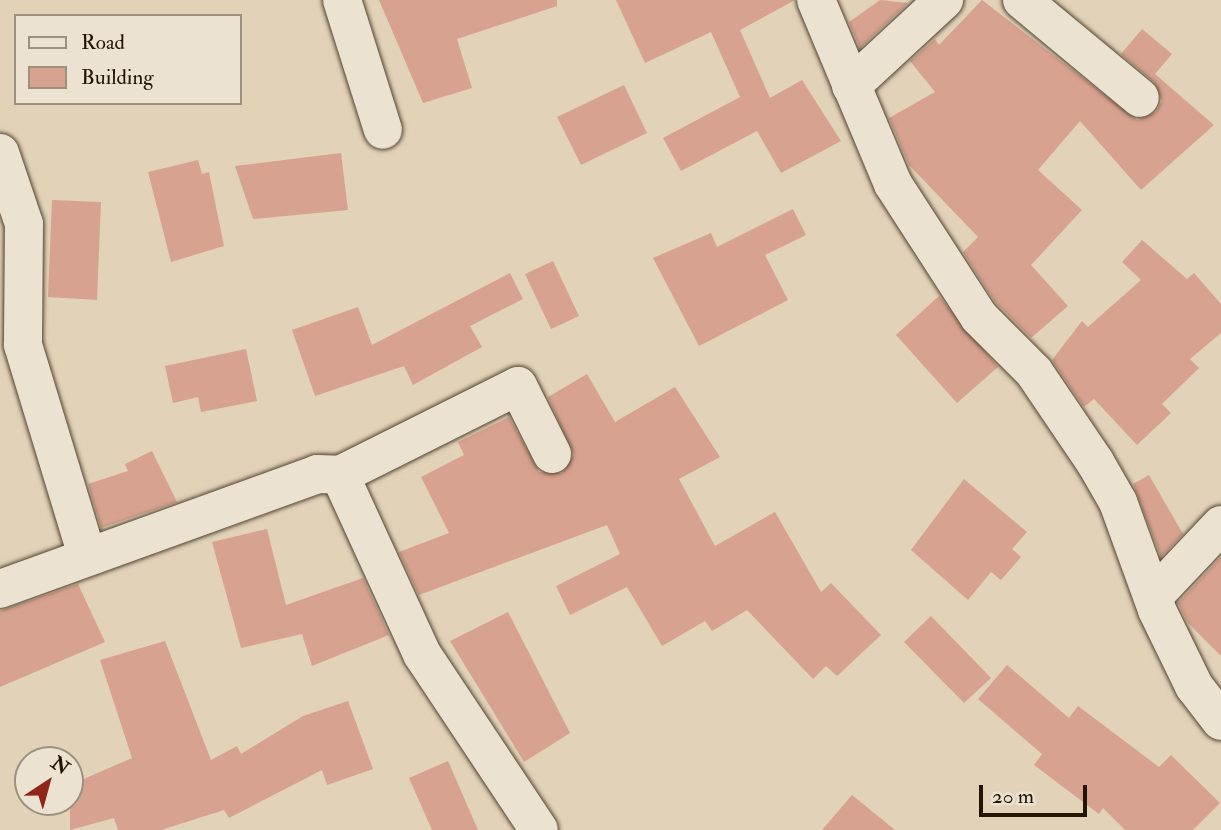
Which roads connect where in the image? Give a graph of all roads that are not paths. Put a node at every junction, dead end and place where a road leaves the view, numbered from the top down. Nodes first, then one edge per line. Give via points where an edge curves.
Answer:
1 (341, 0) edge
2 (816, 0) edge
3 (944, 0) edge
4 (1021, 0) edge
5 (851, 86) junction
6 (1140, 98) dead end
7 (383, 130) dead end
8 (0, 153) edge
9 (552, 454) dead end
10 (340, 475) junction
11 (1221, 525) edge
12 (87, 556) junction
13 (0, 589) edge
14 (1153, 597) junction
15 (1221, 721) edge
16 (539, 830) edge

1 - 7 street
2 - 5 street
3 - 5 street
4 - 6 street
5 - 14 street via 893,184 934,251 979,317 1034,372 1095,462 1118,502
8 - 12 street via 24,224 23,345
9 - 10 street via 518,386
10 - 12 street via 317,474
10 - 16 street via 422,654
11 - 14 street
12 - 13 street
14 - 15 street via 1194,686

